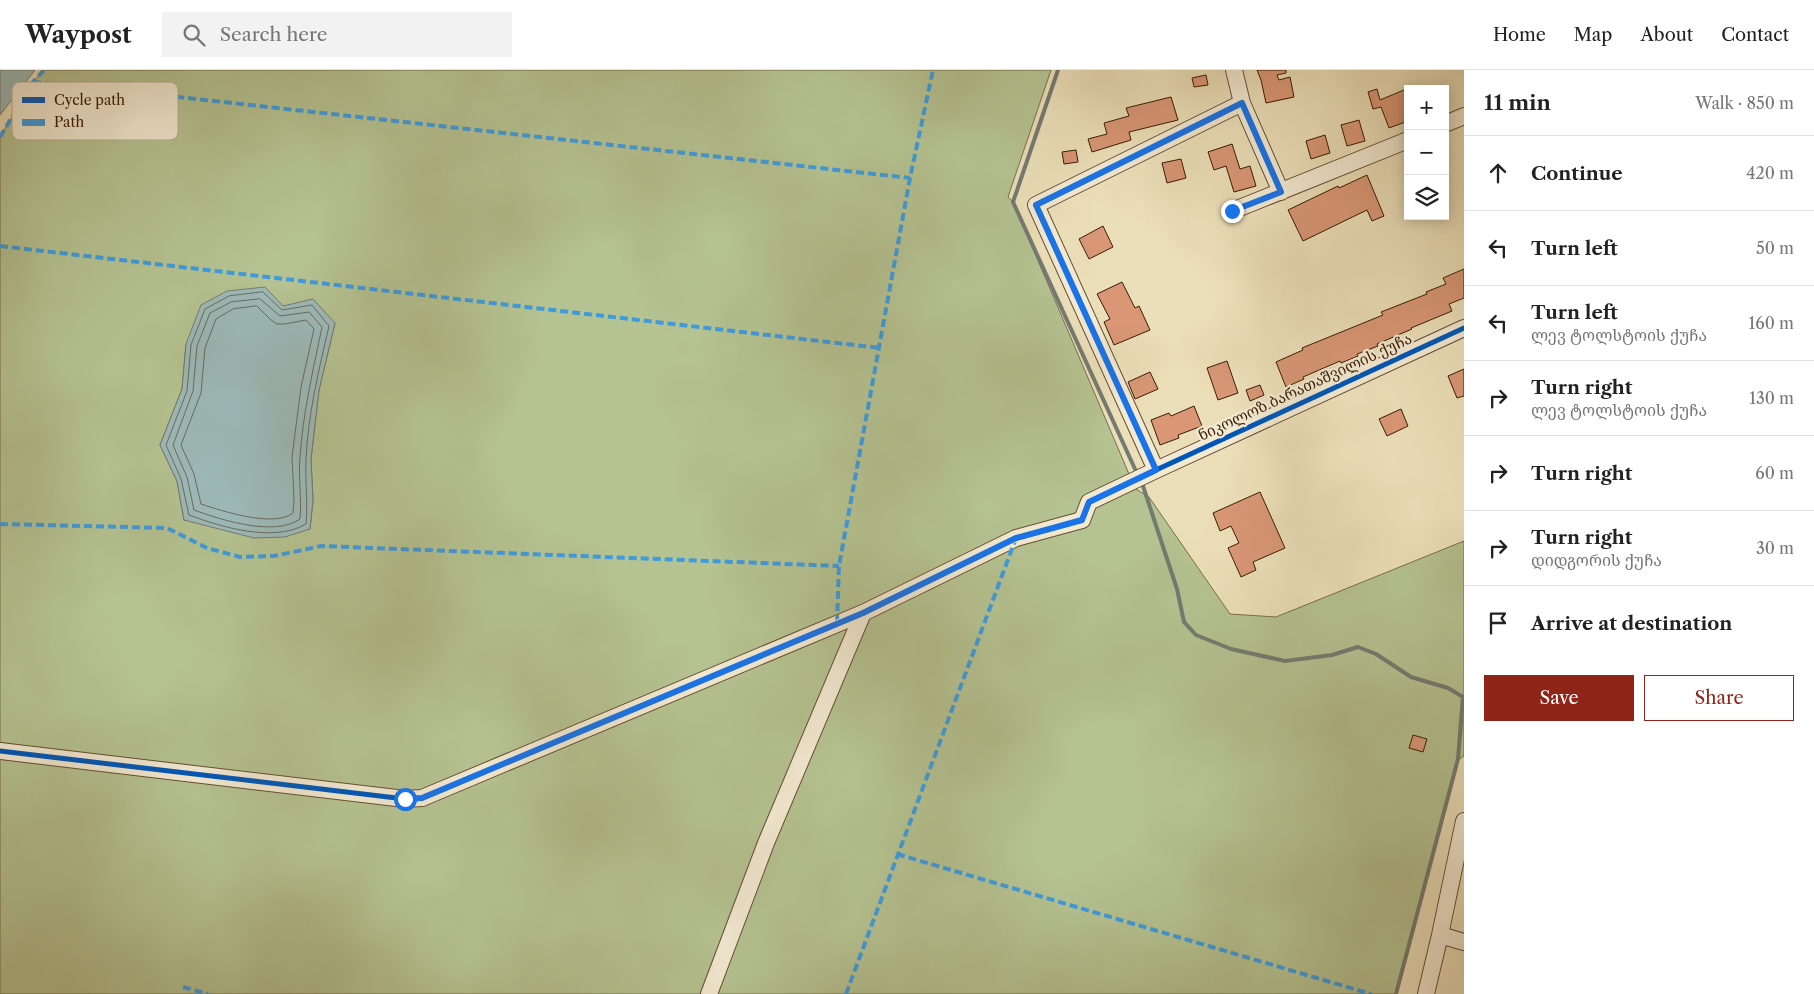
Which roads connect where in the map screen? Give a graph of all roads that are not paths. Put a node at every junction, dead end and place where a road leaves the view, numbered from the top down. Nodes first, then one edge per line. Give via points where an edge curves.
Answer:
1 (1234, 70) edge
2 (1242, 103) junction
3 (1464, 116) edge
4 (1449, 122) edge
5 (1404, 142) edge
6 (1281, 192) junction
7 (1232, 211) dead end
8 (1464, 328) edge
9 (1156, 470) junction
10 (863, 613) junction
11 (0, 750) edge
12 (1464, 821) edge
13 (1440, 936) junction
14 (1464, 942) edge
15 (709, 994) edge
16 (1426, 994) edge

1 - 2 street
2 - 6 street
2 - 9 street via 1036,205
3 - 4 street
5 - 6 street
6 - 7 street
8 - 9 street, ნიკოლოზ ბარათაშვილის ქუჩა
9 - 10 street, ნიკოლოზ ბარათაშვილის ქუჩა via 1089,502 1082,520 1016,538
10 - 11 street via 422,798 405,799
10 - 15 street via 766,843
12 - 13 street
13 - 14 street
13 - 16 street

